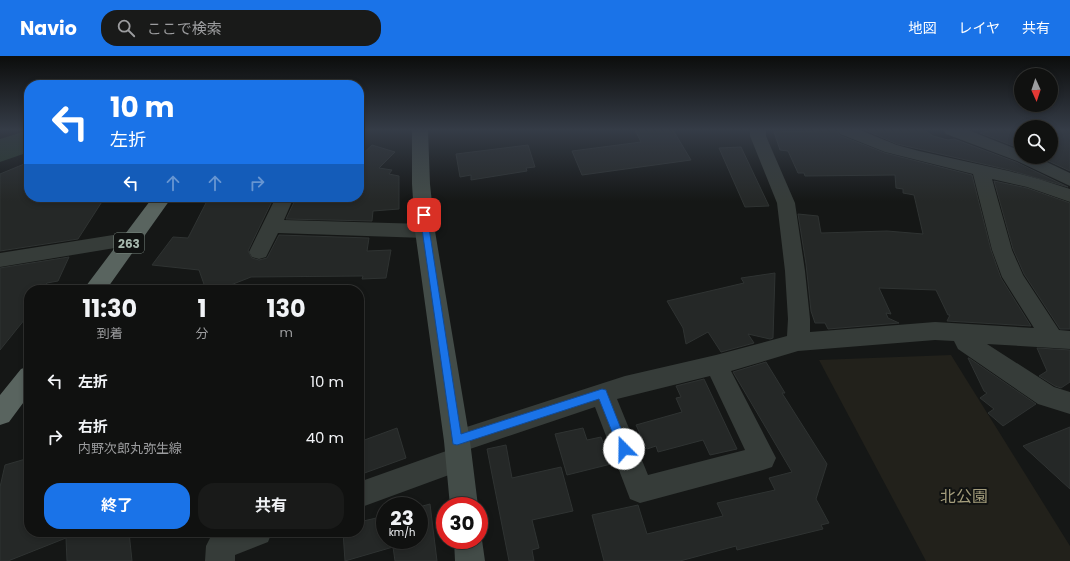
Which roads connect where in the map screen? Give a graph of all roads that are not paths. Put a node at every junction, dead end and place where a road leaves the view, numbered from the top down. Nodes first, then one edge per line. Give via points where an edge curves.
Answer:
1 (420, 154) edge
2 (766, 154) edge
3 (906, 154) edge
4 (1036, 164) edge
5 (981, 171) junction
6 (1070, 180) edge
7 (1070, 196) edge
8 (159, 202) edge
9 (283, 202) edge
10 (272, 226) junction
11 (425, 231) junction
12 (132, 239) junction
13 (259, 252) dead end
14 (0, 260) edge
15 (98, 285) edge
16 (962, 333) junction
17 (1061, 339) edge
18 (798, 342) junction
19 (716, 365) junction
20 (24, 383) edge
21 (602, 393) junction
22 (1070, 403) edge
23 (0, 414) edge
24 (458, 450) junction
25 (364, 493) edge
26 (463, 497) edge
27 (245, 537) edge
28 (469, 549) edge
29 (220, 561) edge
30 (470, 561) edge

1 - 11 main road
2 - 18 street via 786,203 795,270
3 - 5 street
4 - 6 street
5 - 7 street via 1032,183
5 - 17 street via 1002,250 1013,277
8 - 12 highway, 263
9 - 10 street
10 - 11 street
10 - 13 street
11 - 24 main road
12 - 14 street
12 - 15 highway, 263
16 - 17 street
16 - 18 street via 935,331
16 - 22 street via 966,342 1047,396
18 - 19 street
19 - 21 street
19 - 21 street via 763,458 640,490
20 - 23 highway
21 - 24 street
24 - 25 street
24 - 26 main road
27 - 29 street via 221,546
28 - 30 main road

